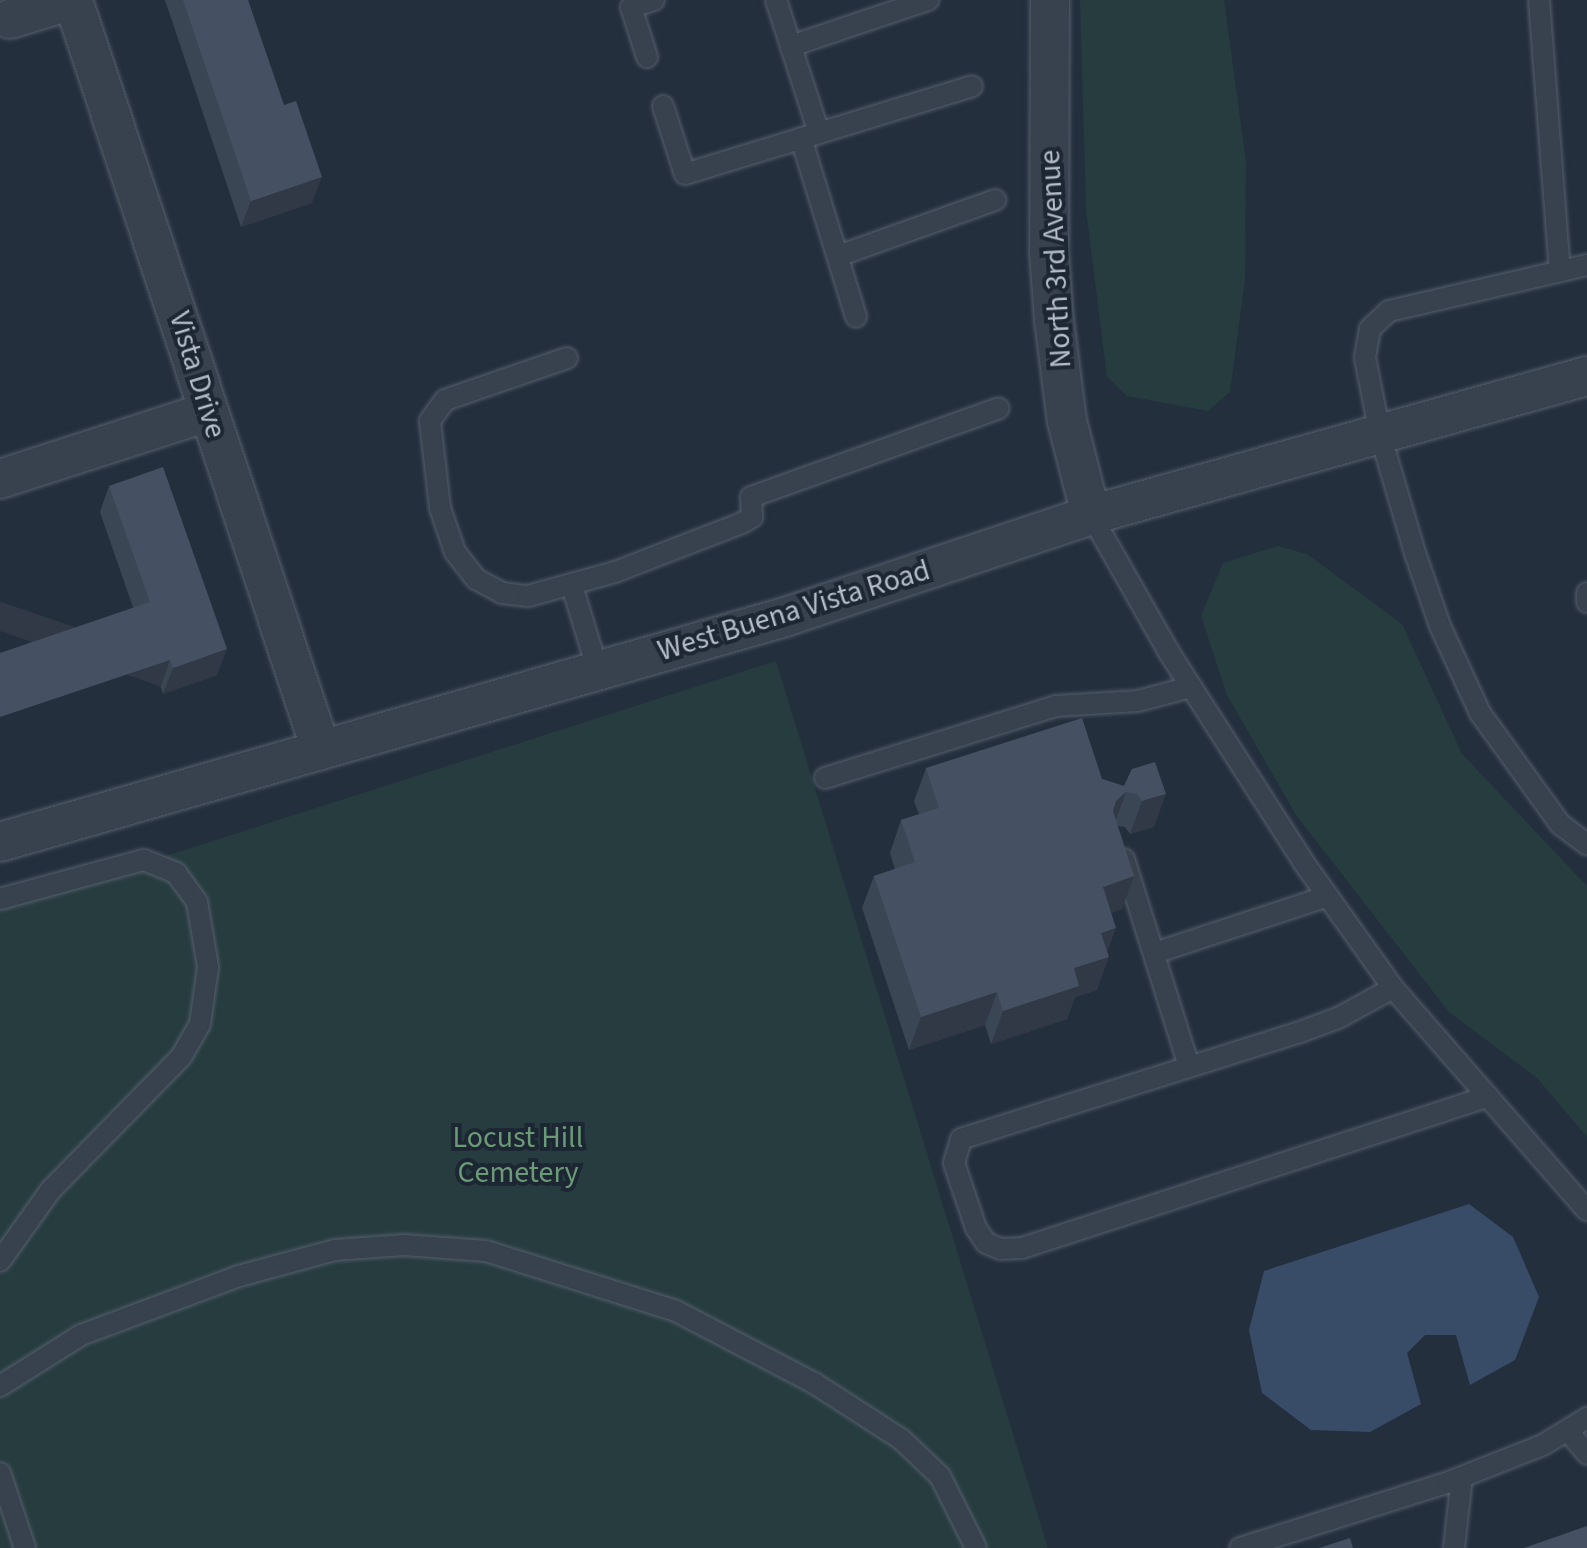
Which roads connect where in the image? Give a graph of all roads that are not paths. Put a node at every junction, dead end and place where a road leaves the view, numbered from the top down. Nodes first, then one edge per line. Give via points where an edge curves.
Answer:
1 (73, 0) edge
2 (654, 0) edge
3 (776, 0) edge
4 (928, 0) edge
5 (1050, 0) edge
6 (1540, 0) edge
7 (10, 20) dead end
8 (791, 46) junction
9 (647, 57) dead end
10 (972, 86) dead end
11 (663, 106) dead end
12 (810, 136) junction
13 (995, 200) dead end
14 (838, 256) junction
15 (1587, 265) edge
16 (1560, 271) junction
17 (856, 317) dead end
18 (566, 358) dead end
19 (1587, 376) edge
20 (998, 408) dead end
21 (207, 412) junction
22 (1380, 434) junction
23 (0, 479) edge
24 (1091, 515) junction
25 (572, 586) junction
26 (1587, 593) edge
27 (1587, 602) edge
28 (598, 671) junction
29 (1191, 687) junction
30 (322, 750) junction
31 (825, 778) dead end
32 (1117, 838) edge
33 (0, 842) edge
34 (1587, 844) edge
35 (1328, 896) junction
36 (0, 899) edge
37 (1154, 953) junction
38 (1393, 988) junction
39 (1189, 1066) junction
40 (1488, 1097) junction
41 (1587, 1210) edge
42 (0, 1260) edge
43 (0, 1386) edge
44 (1587, 1418) edge
45 (1568, 1431) junction
46 (1587, 1454) edge
47 (0, 1473) edge
48 (1462, 1477) junction
49 (24, 1548) edge
50 (976, 1548) edge
51 (1240, 1548) edge
52 (1454, 1548) edge

1 - 7 street
1 - 21 street, Vista Drive
2 - 9 lane via 631,7
3 - 8 lane
4 - 8 lane
5 - 24 street, North 3rd Avenue via 1054,320 1068,421
6 - 16 lane
8 - 12 lane
10 - 12 lane
11 - 12 lane via 685,174
12 - 14 lane
13 - 14 lane
14 - 17 lane
15 - 16 lane
16 - 22 lane via 1389,311 1370,329 1364,358
18 - 25 lane via 445,400 428,434 440,508 466,570 502,593 528,596
19 - 22 street, West Buena Vista Road
20 - 25 lane via 751,497 752,517 742,523
21 - 23 street
21 - 30 street, Vista Drive
22 - 24 street, West Buena Vista Road
22 - 34 lane via 1440,626 1480,713 1560,824
24 - 28 street, West Buena Vista Road
24 - 29 lane
25 - 28 lane
26 - 27 lane
28 - 30 street, West Buena Vista Road
29 - 31 lane via 1078,712 1038,710
29 - 35 lane
30 - 33 street, West Buena Vista Road
32 - 37 lane
35 - 37 lane
35 - 38 lane
36 - 42 lane via 144,860 176,873 197,902 208,967 200,1024 182,1057 50,1192
37 - 39 lane
38 - 39 lane via 1338,1018
38 - 40 lane
39 - 40 lane via 962,1140 954,1163 986,1243 1022,1248
40 - 41 lane
43 - 50 lane via 81,1335 239,1276 335,1250 404,1245 486,1251 676,1311 814,1383 901,1439 940,1476
44 - 45 lane
45 - 46 lane
45 - 48 lane
47 - 49 lane
48 - 51 lane
48 - 52 lane

